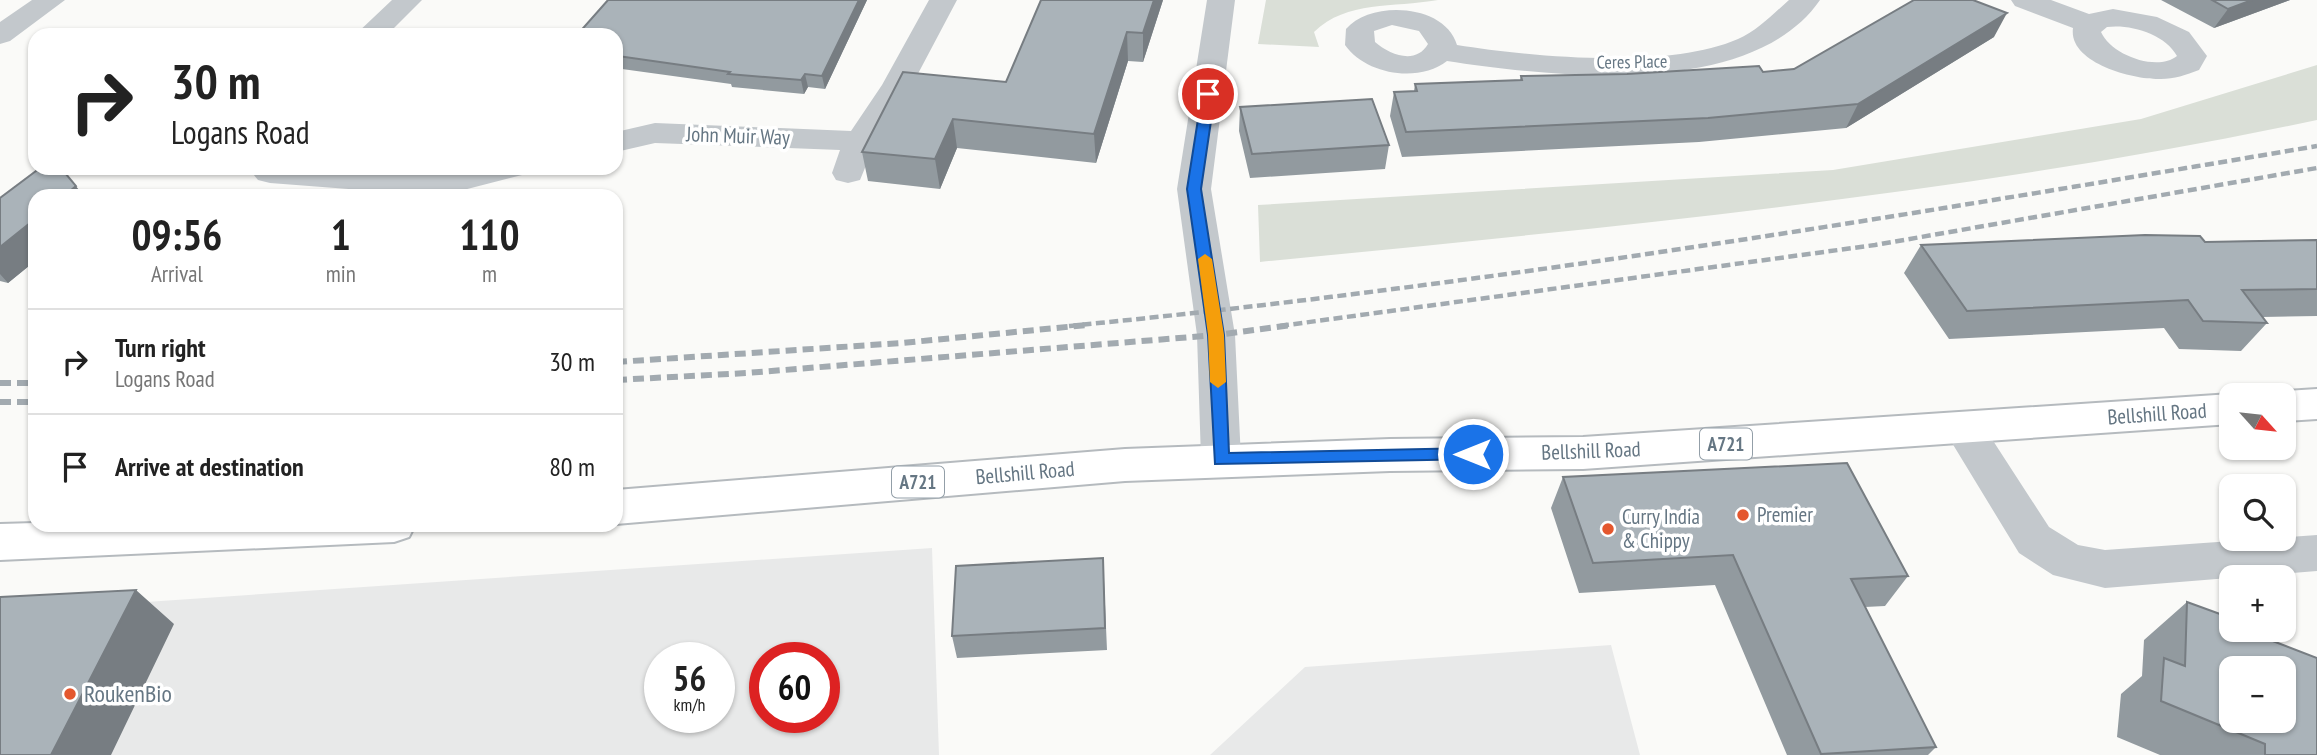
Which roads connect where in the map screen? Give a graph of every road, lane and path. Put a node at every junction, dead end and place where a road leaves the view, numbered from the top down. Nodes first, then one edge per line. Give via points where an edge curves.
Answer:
1 (51, 0) edge
2 (408, 0) edge
3 (943, 0) edge
4 (1222, 0) edge
5 (1806, 0) edge
6 (2025, 0) edge
7 (2090, 24) dead end
8 (378, 28) edge
9 (0, 35) edge
10 (1441, 51) dead end
11 (623, 140) edge
12 (860, 141) junction
13 (848, 173) dead end
14 (296, 175) edge
15 (482, 175) edge
16 (2317, 404) edge
17 (2296, 405) edge
18 (2219, 411) edge
19 (1962, 428) junction
20 (1221, 459) junction
21 (623, 506) edge
22 (232, 532) edge
23 (0, 542) edge
24 (2317, 553) edge

1 - 9 street
2 - 8 street
3 - 12 street
4 - 20 street via 1194,189 1216,335
5 - 10 street, Ceres Place via 1751,44 1695,61 1496,61
6 - 7 street
11 - 12 street, John Muir Way via 655,133
12 - 13 street
14 - 15 street via 437,186
16 - 17 main road
18 - 19 main road, Bellshill Road / A721
19 - 20 main road, Bellshill Road / A721 via 1583,453
19 - 24 street via 2034,540 2068,562 2105,569
20 - 21 main road, Bellshill Road / A721
22 - 23 main road

